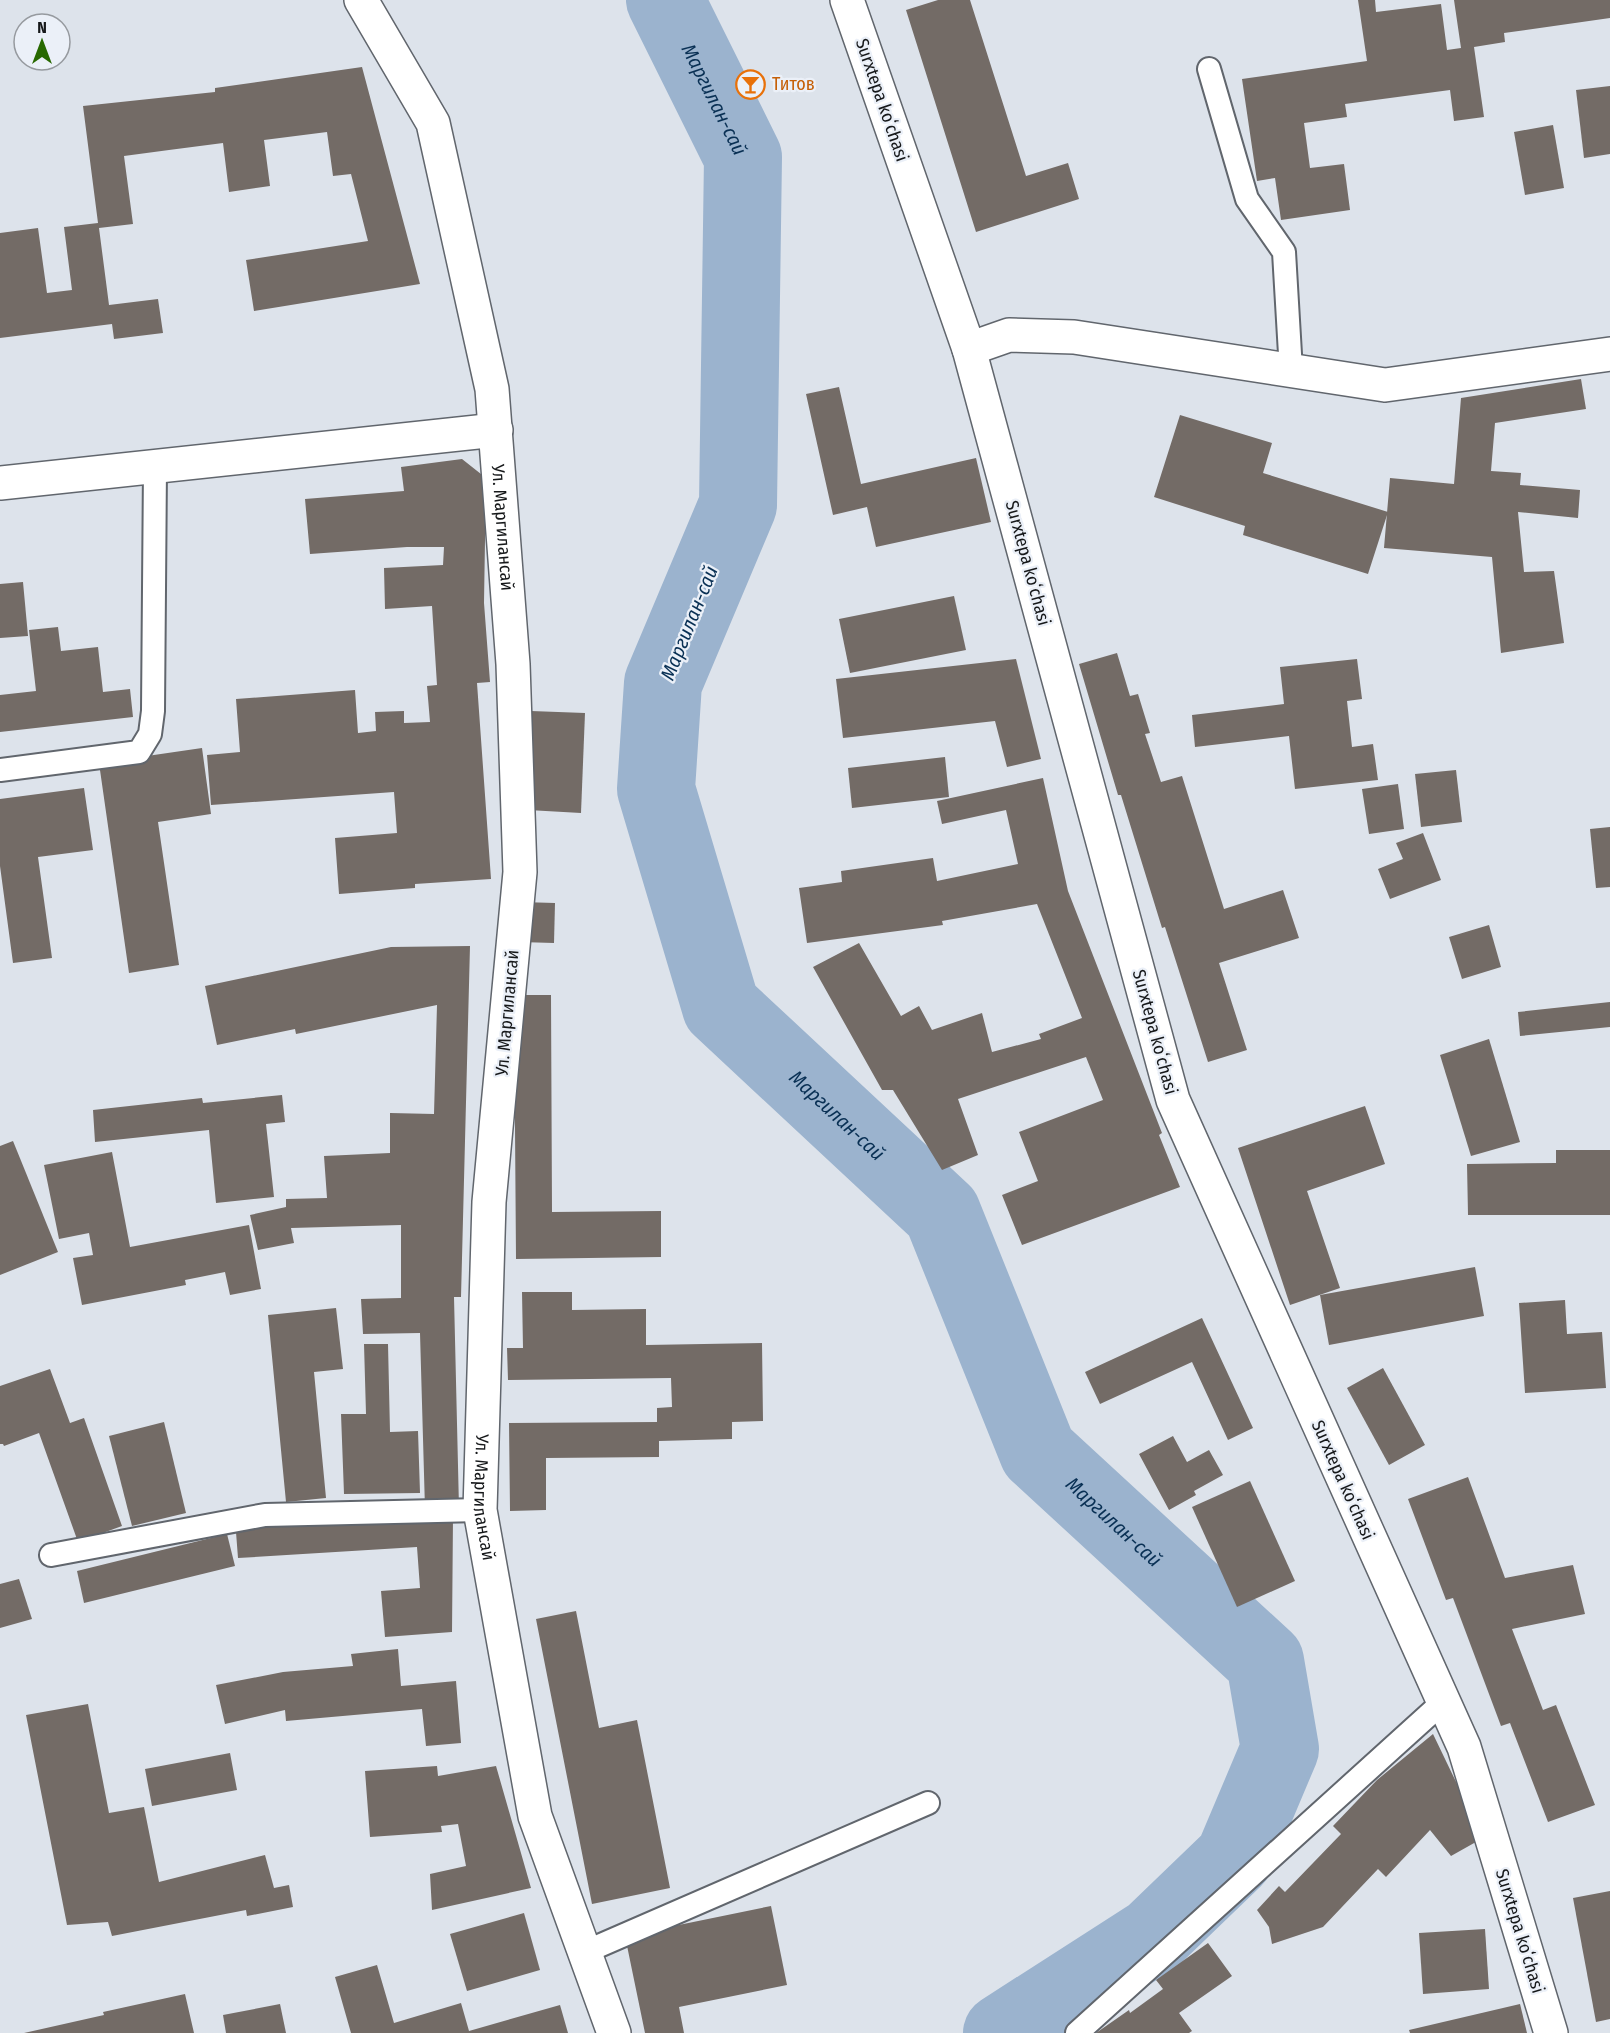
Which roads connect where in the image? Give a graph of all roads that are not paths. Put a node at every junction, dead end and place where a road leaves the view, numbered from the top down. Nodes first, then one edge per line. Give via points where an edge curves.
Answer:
1 (361, 0) edge
2 (847, 0) edge
3 (1209, 69) dead end
4 (969, 349) junction
5 (1610, 354) edge
6 (1291, 371) junction
7 (496, 430) junction
8 (155, 467) junction
9 (0, 483) edge
10 (0, 770) edge
11 (480, 1510) junction
12 (51, 1555) dead end
13 (1443, 1701) junction
14 (928, 1803) dead end
15 (585, 1952) junction
16 (614, 2033) edge
17 (1077, 2033) edge
18 (1551, 2033) edge

1 - 7 street, Ул. Маргилансай via 433,123 492,389
2 - 4 street, Surxtepa koʻchasi
3 - 6 lane via 1246,198 1284,252
4 - 6 street via 1010,335 1074,337
4 - 13 street, Surxtepa koʻchasi via 1173,1100
5 - 6 street via 1385,385
7 - 8 street
7 - 11 street, Ул. Маргилансай via 513,664 520,872 489,1202
8 - 9 street
8 - 10 lane via 150,734 139,752
11 - 12 lane via 265,1515
11 - 15 street, Ул. Маргилансай via 535,1816
13 - 17 lane
13 - 18 street, Surxtepa koʻchasi via 1464,1747
14 - 15 lane
15 - 16 street, Ул. Маргилансай

